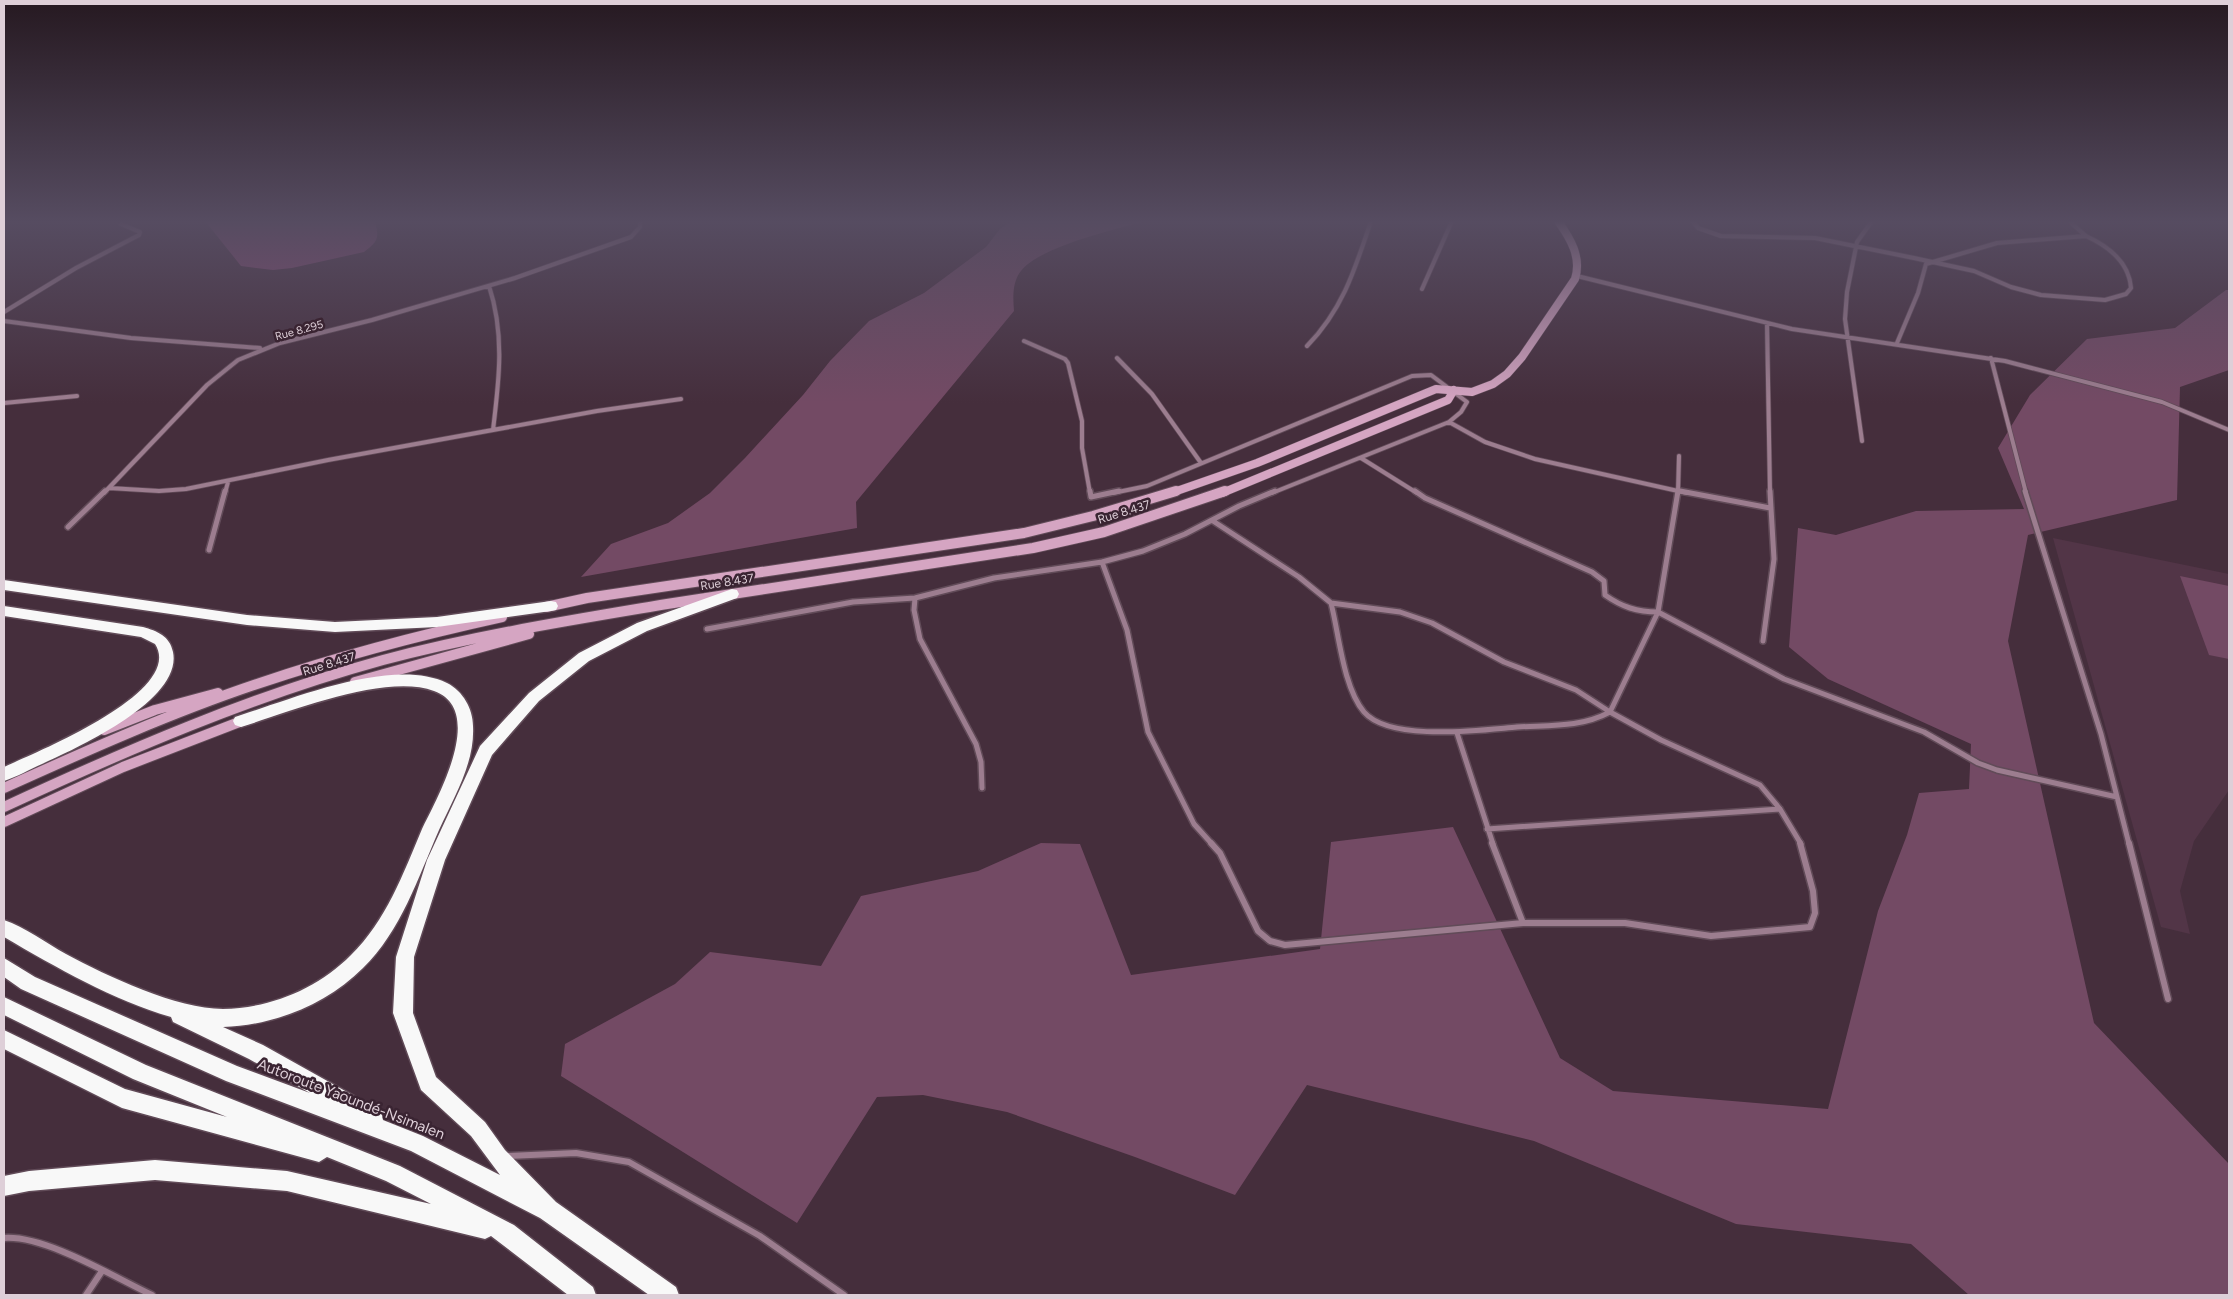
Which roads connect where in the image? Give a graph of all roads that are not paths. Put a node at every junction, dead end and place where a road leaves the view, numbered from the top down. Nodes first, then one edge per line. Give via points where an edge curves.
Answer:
1 (54, 282) edge
2 (502, 282) edge
3 (1350, 282) edge
4 (1426, 282) edge
5 (1573, 282) edge
6 (1600, 282) edge
7 (1848, 282) edge
8 (1921, 282) edge
9 (1997, 282) edge
10 (2130, 282) edge
11 (489, 286) junction
12 (1422, 290) dead end
13 (4, 312) edge
14 (4, 320) edge
15 (11, 322) junction
16 (1767, 323) junction
17 (4, 326) edge
18 (1846, 338) junction
19 (1024, 341) dead end
20 (1898, 343) junction
21 (1307, 346) dead end
22 (263, 348) junction
23 (1116, 358) dead end
24 (1991, 358) junction
25 (1454, 390) junction
26 (77, 396) dead end
27 (681, 399) dead end
28 (4, 403) edge
29 (1449, 422) junction
30 (493, 430) junction
31 (2229, 430) edge
32 (1862, 441) dead end
33 (1679, 456) dead end
34 (1361, 458) junction
35 (1201, 463) junction
36 (228, 482) junction
37 (109, 488) junction
38 (1678, 491) junction
39 (1770, 508) junction
40 (1213, 521) junction
41 (68, 527) dead end
42 (209, 550) dead end
43 (1102, 562) junction
44 (4, 586) edge
45 (732, 594) junction
46 (915, 598) junction
47 (1331, 603) junction
48 (550, 606) junction
49 (4, 611) edge
50 (1658, 612) junction
51 (588, 617) junction
52 (708, 628) dead end
53 (1763, 641) dead end
54 (296, 671) junction
55 (1610, 712) junction
56 (241, 721) junction
57 (1457, 733) junction
58 (4, 774) edge
59 (4, 788) edge
60 (982, 788) dead end
61 (2117, 797) junction
62 (4, 807) edge
63 (1780, 809) junction
64 (4, 822) edge
65 (1487, 829) junction
66 (1523, 923) junction
67 (4, 928) edge
68 (4, 968) edge
69 (2168, 999) dead end
70 (150, 1002) junction
71 (4, 1006) edge
72 (4, 1039) edge
73 (416, 1142) junction
74 (498, 1157) junction
75 (393, 1172) junction
76 (4, 1186) edge
77 (548, 1210) junction
78 (506, 1232) junction
79 (4, 1238) edge
80 (102, 1271) junction
81 (86, 1295) edge
82 (152, 1295) edge
83 (585, 1295) edge
84 (668, 1295) edge
85 (844, 1295) edge

1 - 13 street
2 - 11 street, Rue 8.295
3 - 21 street via 1343,300 1321,333
4 - 12 street
5 - 25 main road, Rue 8.437 via 1514,368 1483,389 1467,393
6 - 16 street
7 - 18 street via 1844,320
8 - 20 street
9 - 10 street via 2028,293 2103,301 2127,293
11 - 22 street, Rue 8.295
11 - 30 street via 499,321 500,362
14 - 15 street
15 - 17 street
15 - 22 street via 55,331 156,342
16 - 18 street
16 - 39 street
18 - 20 street
18 - 32 street
19 - 35 street via 1068,363 1082,421 1082,448 1091,497 1147,486
20 - 24 street
22 - 37 street, Rue 8.295 via 238,360 207,385
23 - 35 street via 1153,393
24 - 31 street via 2162,402
24 - 61 street via 2018,468 2101,734
25 - 29 street via 1466,402 1461,412
25 - 35 street via 1431,375 1412,376
25 - 45 main road, Rue 8.437 via 1448,400 1272,474 1102,533 1033,548
25 - 48 main road, Rue 8.437 via 1436,389 1204,483 1024,533
26 - 28 street
27 - 30 street
29 - 34 street
29 - 38 street via 1485,442 1535,459
30 - 36 street
33 - 38 street
34 - 40 street via 1239,506
34 - 50 street via 1425,498 1592,572 1604,581 1605,596 1620,606 1637,613
36 - 37 street via 159,491
36 - 42 street
37 - 41 street, Rue 8.295
38 - 39 street
38 - 50 street
39 - 53 street via 1775,556
40 - 43 street via 1143,551
40 - 47 street via 1300,577
43 - 46 street via 994,578
43 - 66 street via 1127,630 1148,732 1194,824 1220,853 1258,931 1270,941 1284,945
44 - 48 highway via 247,620 335,627 437,622
45 - 51 main road, Rue 8.437
45 - 74 highway via 642,627 584,657 534,697 486,751 436,860 405,957 403,1013 428,1083 478,1129
46 - 52 street via 854,602
46 - 60 street via 920,639 976,744 981,762
47 - 55 street via 1386,610 1432,623 1504,662 1576,690
47 - 57 street via 1355,699 1365,714 1378,722 1399,727
48 - 54 main road, Rue 8.437
49 - 58 highway via 143,632 160,640 167,655 165,671 149,693 115,719
50 - 55 street
50 - 61 street via 1784,679 1924,732 1978,763
51 - 56 main road via 341,686
51 - 62 main road, Rue 8.437 via 471,638 290,689 130,750
54 - 58 main road via 154,710
54 - 59 main road, Rue 8.437 via 137,731
55 - 57 street via 1582,723
55 - 63 street via 1661,740 1760,785
56 - 64 main road via 123,767
56 - 70 highway via 344,690 408,680 436,685 457,699 466,719 466,739 459,767 395,908 358,962 332,983 270,1012 210,1017
57 - 65 street
61 - 69 street
63 - 65 street
63 - 66 street via 1802,846 1813,891 1815,913 1810,927 1711,936 1625,924
65 - 66 street
67 - 70 highway via 62,961
68 - 73 highway, Autoroute Yaoundé-Nsimalen via 28,983 233,1074
70 - 73 highway via 256,1052
71 - 75 highway via 140,1072
72 - 75 highway via 122,1098
73 - 77 highway, Autoroute Yaoundé-Nsimalen
74 - 77 highway
74 - 85 street via 576,1152 629,1162 760,1236
75 - 78 highway
76 - 78 highway via 155,1170 277,1180
77 - 84 highway, Autoroute Yaoundé-Nsimalen
78 - 83 highway
79 - 80 street via 29,1240
80 - 81 street
80 - 82 street

